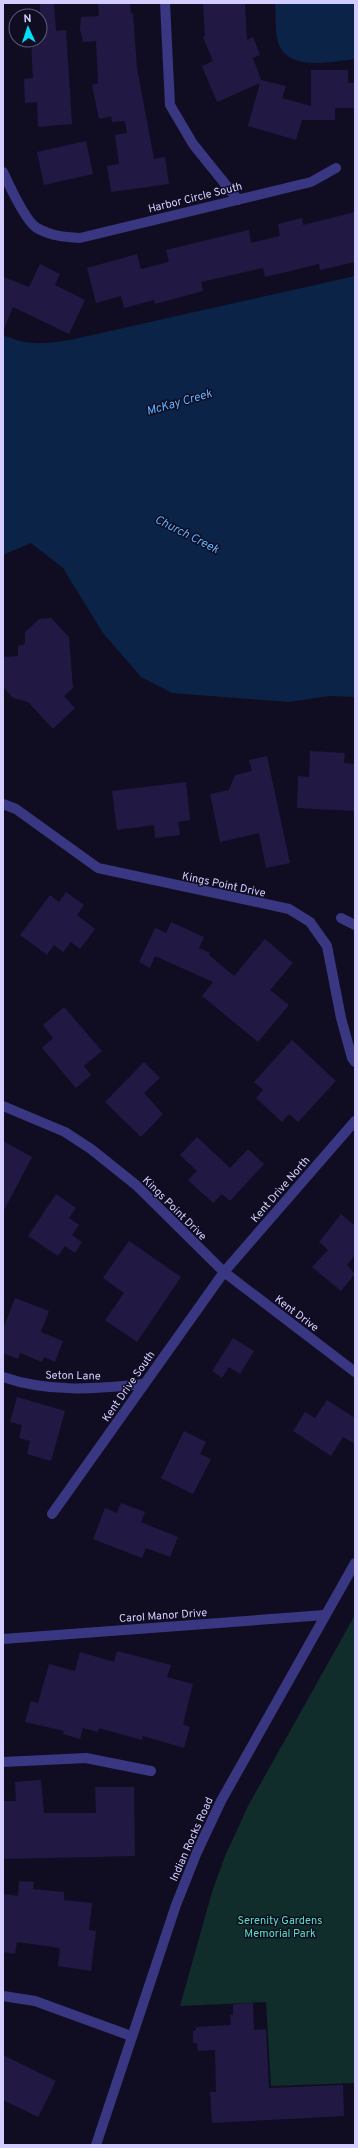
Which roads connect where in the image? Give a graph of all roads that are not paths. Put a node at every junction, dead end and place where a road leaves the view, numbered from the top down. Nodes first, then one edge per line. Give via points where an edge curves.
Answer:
1 (165, 3) edge
2 (336, 168) dead end
3 (3, 172) edge
4 (238, 200) junction
5 (3, 804) edge
6 (341, 918) dead end
7 (355, 925) edge
8 (355, 1062) edge
9 (3, 1106) edge
10 (355, 1121) edge
11 (224, 1272) junction
12 (355, 1372) edge
13 (3, 1377) edge
14 (144, 1384) junction
15 (52, 1514) dead end
16 (355, 1563) edge
17 (325, 1615) junction
18 (3, 1639) edge
19 (3, 1762) edge
20 (151, 1771) dead end
21 (3, 1996) edge
22 (131, 2036) junction
23 (96, 2145) edge

1 - 4 street via 170,105 193,144
2 - 4 street, Harbor Circle South via 311,182
3 - 4 street, Harbor Circle South via 36,227 56,236 80,238
5 - 8 street, Kings Point Drive via 16,808 98,868 289,910 310,922 327,946 341,1018
6 - 7 street
9 - 11 street, Kings Point Drive via 65,1132 91,1149 136,1185
10 - 11 street, Kent Drive North
11 - 12 street, Kent Drive
11 - 14 street, Kent Drive South
13 - 14 street, Seton Lane via 25,1384 63,1389
14 - 15 street, Kent Drive South
16 - 17 street, Indian Rocks Road
17 - 18 street, Carol Manor Drive
17 - 22 street, Indian Rocks Road via 221,1801 197,1852
19 - 20 street via 86,1758
21 - 22 street via 35,2002
22 - 23 street, Indian Rocks Road

